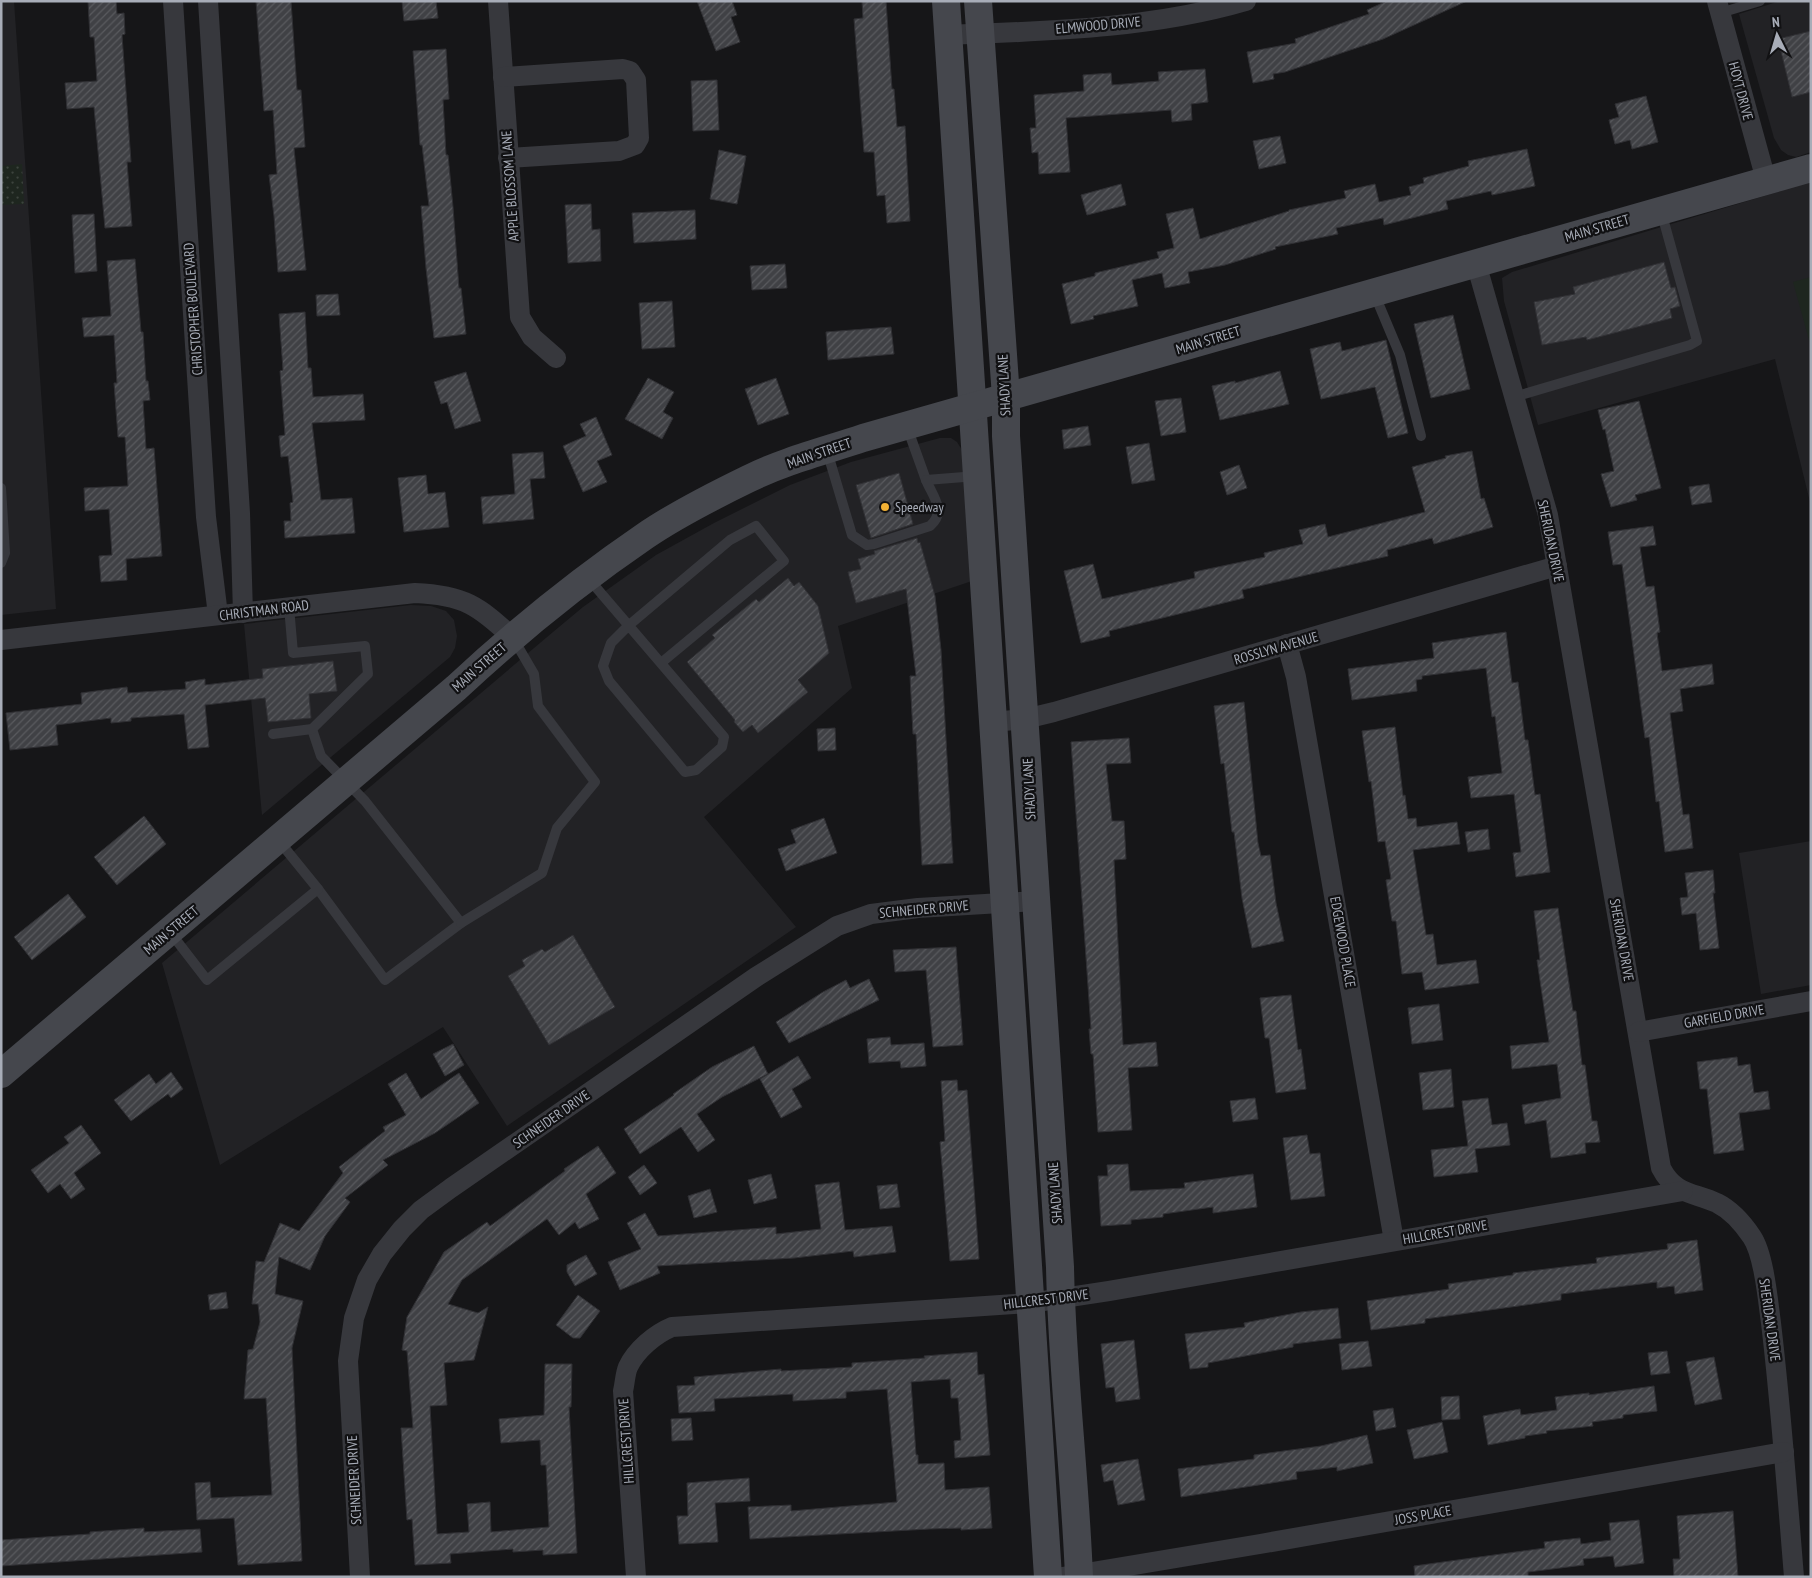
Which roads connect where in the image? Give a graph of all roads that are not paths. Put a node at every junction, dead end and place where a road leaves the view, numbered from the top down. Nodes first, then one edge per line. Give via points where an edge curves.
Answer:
1 (173, 1) edge
2 (208, 1) edge
3 (498, 1) edge
4 (946, 1) edge
5 (978, 1) edge
6 (1246, 1) edge
7 (1760, 1) edge
8 (1719, 7) edge
9 (980, 34) junction
10 (948, 35) junction
11 (503, 77) junction
12 (508, 158) junction
13 (1811, 168) edge
14 (1766, 180) junction
15 (1661, 210) junction
16 (1476, 263) junction
17 (1374, 292) junction
18 (556, 358) dead end
19 (1006, 397) junction
20 (1514, 397) junction
21 (972, 407) junction
22 (907, 426) junction
23 (1421, 436) dead end
24 (826, 450) junction
25 (977, 476) junction
26 (926, 480) junction
27 (1, 488) edge
28 (1011, 506) junction
29 (979, 508) junction
30 (1, 563) edge
31 (1557, 566) junction
32 (588, 578) junction
33 (289, 607) junction
34 (243, 613) junction
35 (218, 616) junction
36 (628, 626) junction
37 (513, 638) junction
38 (1, 640) edge
39 (1287, 644) junction
40 (661, 663) junction
41 (1025, 719) junction
42 (993, 722) junction
43 (312, 729) junction
44 (273, 734) dead end
45 (346, 781) junction
46 (277, 839) junction
47 (318, 889) junction
48 (1036, 901) junction
49 (1004, 903) junction
50 (461, 923) junction
51 (170, 931) junction
52 (1811, 1001) edge
53 (1638, 1032) junction
54 (1, 1074) edge
55 (1683, 1191) junction
56 (1394, 1241) junction
57 (1060, 1297) junction
58 (1030, 1303) junction
59 (1784, 1452) junction
60 (1074, 1576) edge
61 (360, 1577) edge
62 (636, 1577) edge
63 (1048, 1577) edge
64 (1794, 1577) edge

1 - 35 street, CHRISTOPHER BOULEVARD via 205,508
2 - 34 street via 240,513
3 - 11 street, APPLE BLOSSOM LANE
4 - 10 street
5 - 9 street, SHADY LANE
6 - 9 street, ELMWOOD DRIVE via 1136,23
7 - 8 lane
8 - 14 street, HOYT DRIVE
9 - 10 street, ELMWOOD DRIVE
9 - 19 street, SHADY LANE
10 - 21 street
11 - 12 street, APPLE BLOSSOM LANE
11 - 12 street via 630,71 636,80 639,124 636,145 619,152
12 - 18 street, APPLE BLOSSOM LANE via 520,317 532,337
13 - 14 street, MAIN STREET
14 - 15 street, MAIN STREET
15 - 16 street, MAIN STREET
15 - 20 lane via 1697,341
16 - 17 street, MAIN STREET
16 - 20 street, SHERIDAN DRIVE
17 - 19 street, MAIN STREET
17 - 23 lane via 1400,355
19 - 21 street, MAIN STREET
19 - 28 street, SHADY LANE
20 - 31 street, SHERIDAN DRIVE via 1548,515
21 - 22 street, MAIN STREET
21 - 25 street
22 - 24 street, MAIN STREET
22 - 26 lane
24 - 26 lane via 852,535 867,545 930,526 937,520 939,509
24 - 32 street, MAIN STREET via 750,478 679,515
25 - 26 lane
25 - 29 street
27 - 30 lane via 6,554
28 - 29 street
28 - 41 street, SHADY LANE
29 - 42 street
31 - 39 street, ROSSLYN AVENUE
31 - 53 street, SHERIDAN DRIVE
32 - 36 lane
32 - 37 street, MAIN STREET
33 - 34 street, CHRISTMAN ROAD
33 - 37 street, CHRISTMAN ROAD via 396,594 431,594 465,601 477,607
33 - 43 lane via 293,652 365,646 368,674
34 - 35 street, CHRISTMAN ROAD
35 - 38 street, CHRISTMAN ROAD
36 - 40 lane
36 - 40 lane via 608,650 603,666 609,681 685,772 696,770 722,747 724,738
36 - 40 lane via 730,540 756,526 784,561
37 - 45 street, MAIN STREET
37 - 50 lane via 534,674 538,706 595,782 558,828 542,873
39 - 41 street, ROSSLYN AVENUE
39 - 56 street, EDGEWOOD PLACE via 1296,677
41 - 42 street, ROSSLYN AVENUE
41 - 48 street, SHADY LANE
42 - 49 street
43 - 44 lane
43 - 45 lane via 321,756
45 - 46 street, MAIN STREET
45 - 50 lane
46 - 47 lane
46 - 51 street, MAIN STREET
47 - 50 lane via 385,980
47 - 51 lane via 208,980
48 - 49 street, SCHNEIDER DRIVE
48 - 57 street, SHADY LANE
49 - 58 street
49 - 61 street, SCHNEIDER DRIVE via 871,914 837,926 756,977 451,1188 402,1229 367,1280 354,1318 348,1361
51 - 54 street, MAIN STREET
52 - 53 street, GARFIELD DRIVE
53 - 55 street, SHERIDAN DRIVE via 1661,1168 1668,1180
55 - 56 street, HILLCREST DRIVE
55 - 59 street, SHERIDAN DRIVE via 1719,1204 1739,1220 1756,1244 1768,1302
56 - 57 street, HILLCREST DRIVE
57 - 58 street, HILLCREST DRIVE
57 - 60 street, SHADY LANE
58 - 62 street, HILLCREST DRIVE via 672,1327 660,1334 636,1355 628,1368 623,1391
58 - 63 street
59 - 60 street, JOSS PLACE
59 - 64 street, SHERIDAN DRIVE

